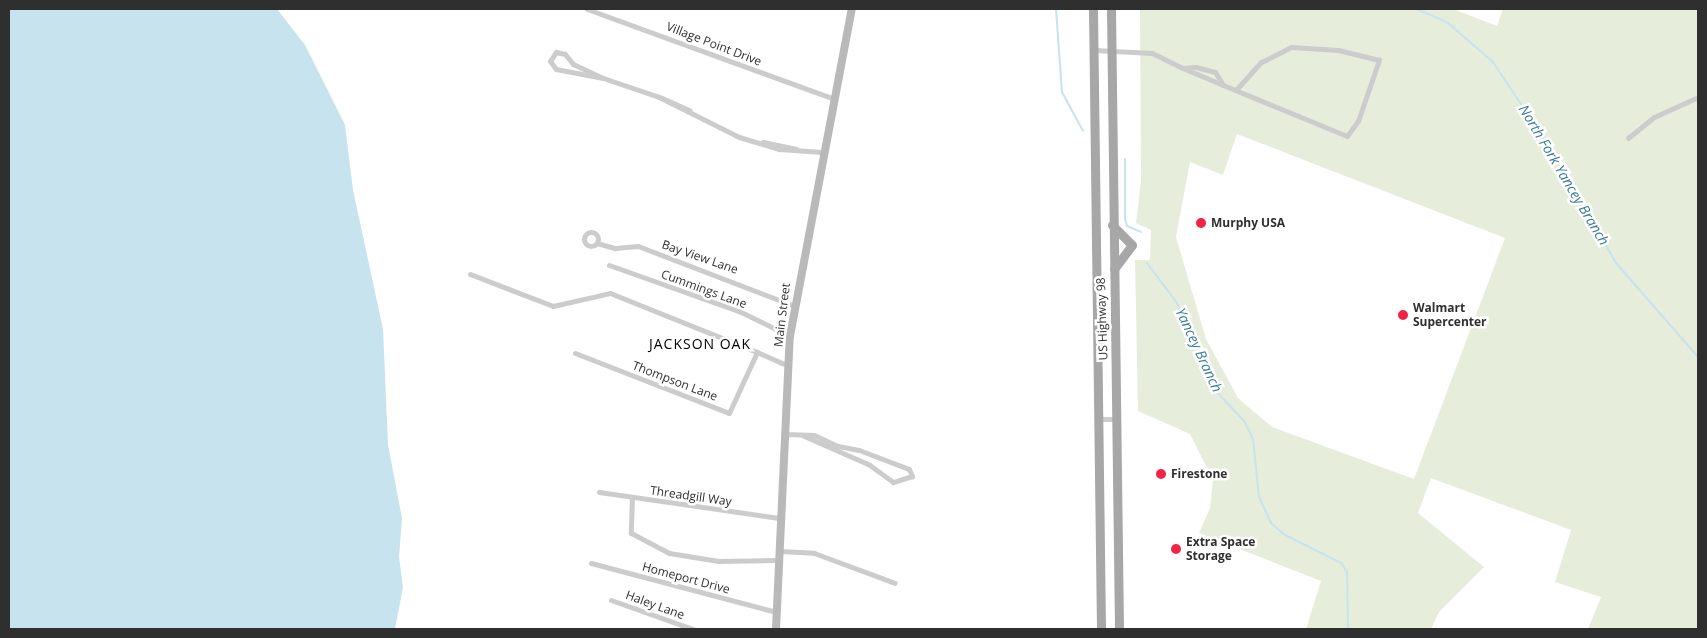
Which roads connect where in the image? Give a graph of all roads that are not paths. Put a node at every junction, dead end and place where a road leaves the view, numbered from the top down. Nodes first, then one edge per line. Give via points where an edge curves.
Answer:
1 (587, 9) edge
2 (852, 9) edge
3 (1093, 9) edge
4 (1111, 9) edge
5 (1094, 50) junction
6 (1111, 50) junction
7 (1183, 68) junction
8 (603, 78) junction
9 (1223, 85) junction
10 (1236, 90) junction
11 (1698, 96) edge
12 (834, 99) junction
13 (1628, 138) dead end
14 (822, 152) junction
15 (1112, 225) junction
16 (597, 243) dead end
17 (609, 265) dead end
18 (1113, 270) junction
19 (470, 274) dead end
20 (794, 306) junction
21 (790, 336) junction
22 (756, 352) junction
23 (575, 353) dead end
24 (788, 366) junction
25 (1099, 419) junction
26 (1117, 419) junction
27 (786, 434) junction
28 (837, 448) junction
29 (873, 459) junction
30 (870, 465) junction
31 (599, 492) dead end
32 (632, 497) junction
33 (779, 518) junction
34 (778, 551) junction
35 (778, 560) junction
36 (591, 563) dead end
37 (895, 583) dead end
38 (611, 600) dead end
39 (776, 612) junction
40 (693, 629) edge
41 (776, 629) edge
42 (1101, 629) edge
43 (1119, 629) edge

1 - 12 street, Village Point Drive
2 - 12 main road, Main Street
3 - 5 main road, US Highway 98
4 - 6 main road, US Highway 98
5 - 6 street
5 - 25 main road, US Highway 98
6 - 7 street via 1152,53
6 - 15 main road, US Highway 98
7 - 9 street
7 - 9 street via 1215,72
8 - 8 street via 574,64 565,54 556,52 551,58 556,69
8 - 14 street via 659,97 677,110 693,113 740,137 784,144 801,151
9 - 10 street
10 - 10 street via 1347,136 1358,122 1379,60 1338,50 1291,48 1261,62
11 - 13 street via 1654,117
12 - 14 main road, Main Street
14 - 20 main road, Main Street
15 - 18 main road, US Highway 98
15 - 18 main road via 1132,245
16 - 20 street, Bay View Lane via 615,248 638,246
17 - 21 street, Cummings Lane via 741,312
18 - 26 main road, US Highway 98
19 - 22 street via 553,306 610,293
20 - 21 main road, Main Street
21 - 24 main road, Main Street
22 - 23 street, Thompson Lane via 729,413
22 - 24 street
24 - 27 main road, Main Street
25 - 26 street
25 - 42 main road, US Highway 98
26 - 43 main road, US Highway 98
27 - 28 street via 814,434
27 - 33 main road, Main Street
28 - 29 street via 859,450
28 - 30 street
29 - 30 street
29 - 30 street via 910,469 912,476 893,482
31 - 32 street, Threadgill Way
32 - 33 street, Threadgill Way
32 - 35 street via 631,533 669,554 718,561
33 - 34 main road, Main Street
34 - 35 main road, Main Street
34 - 37 street via 814,553
35 - 39 main road, Main Street
36 - 39 street, Homeport Drive
38 - 40 street, Haley Lane
39 - 41 main road, Main Street

